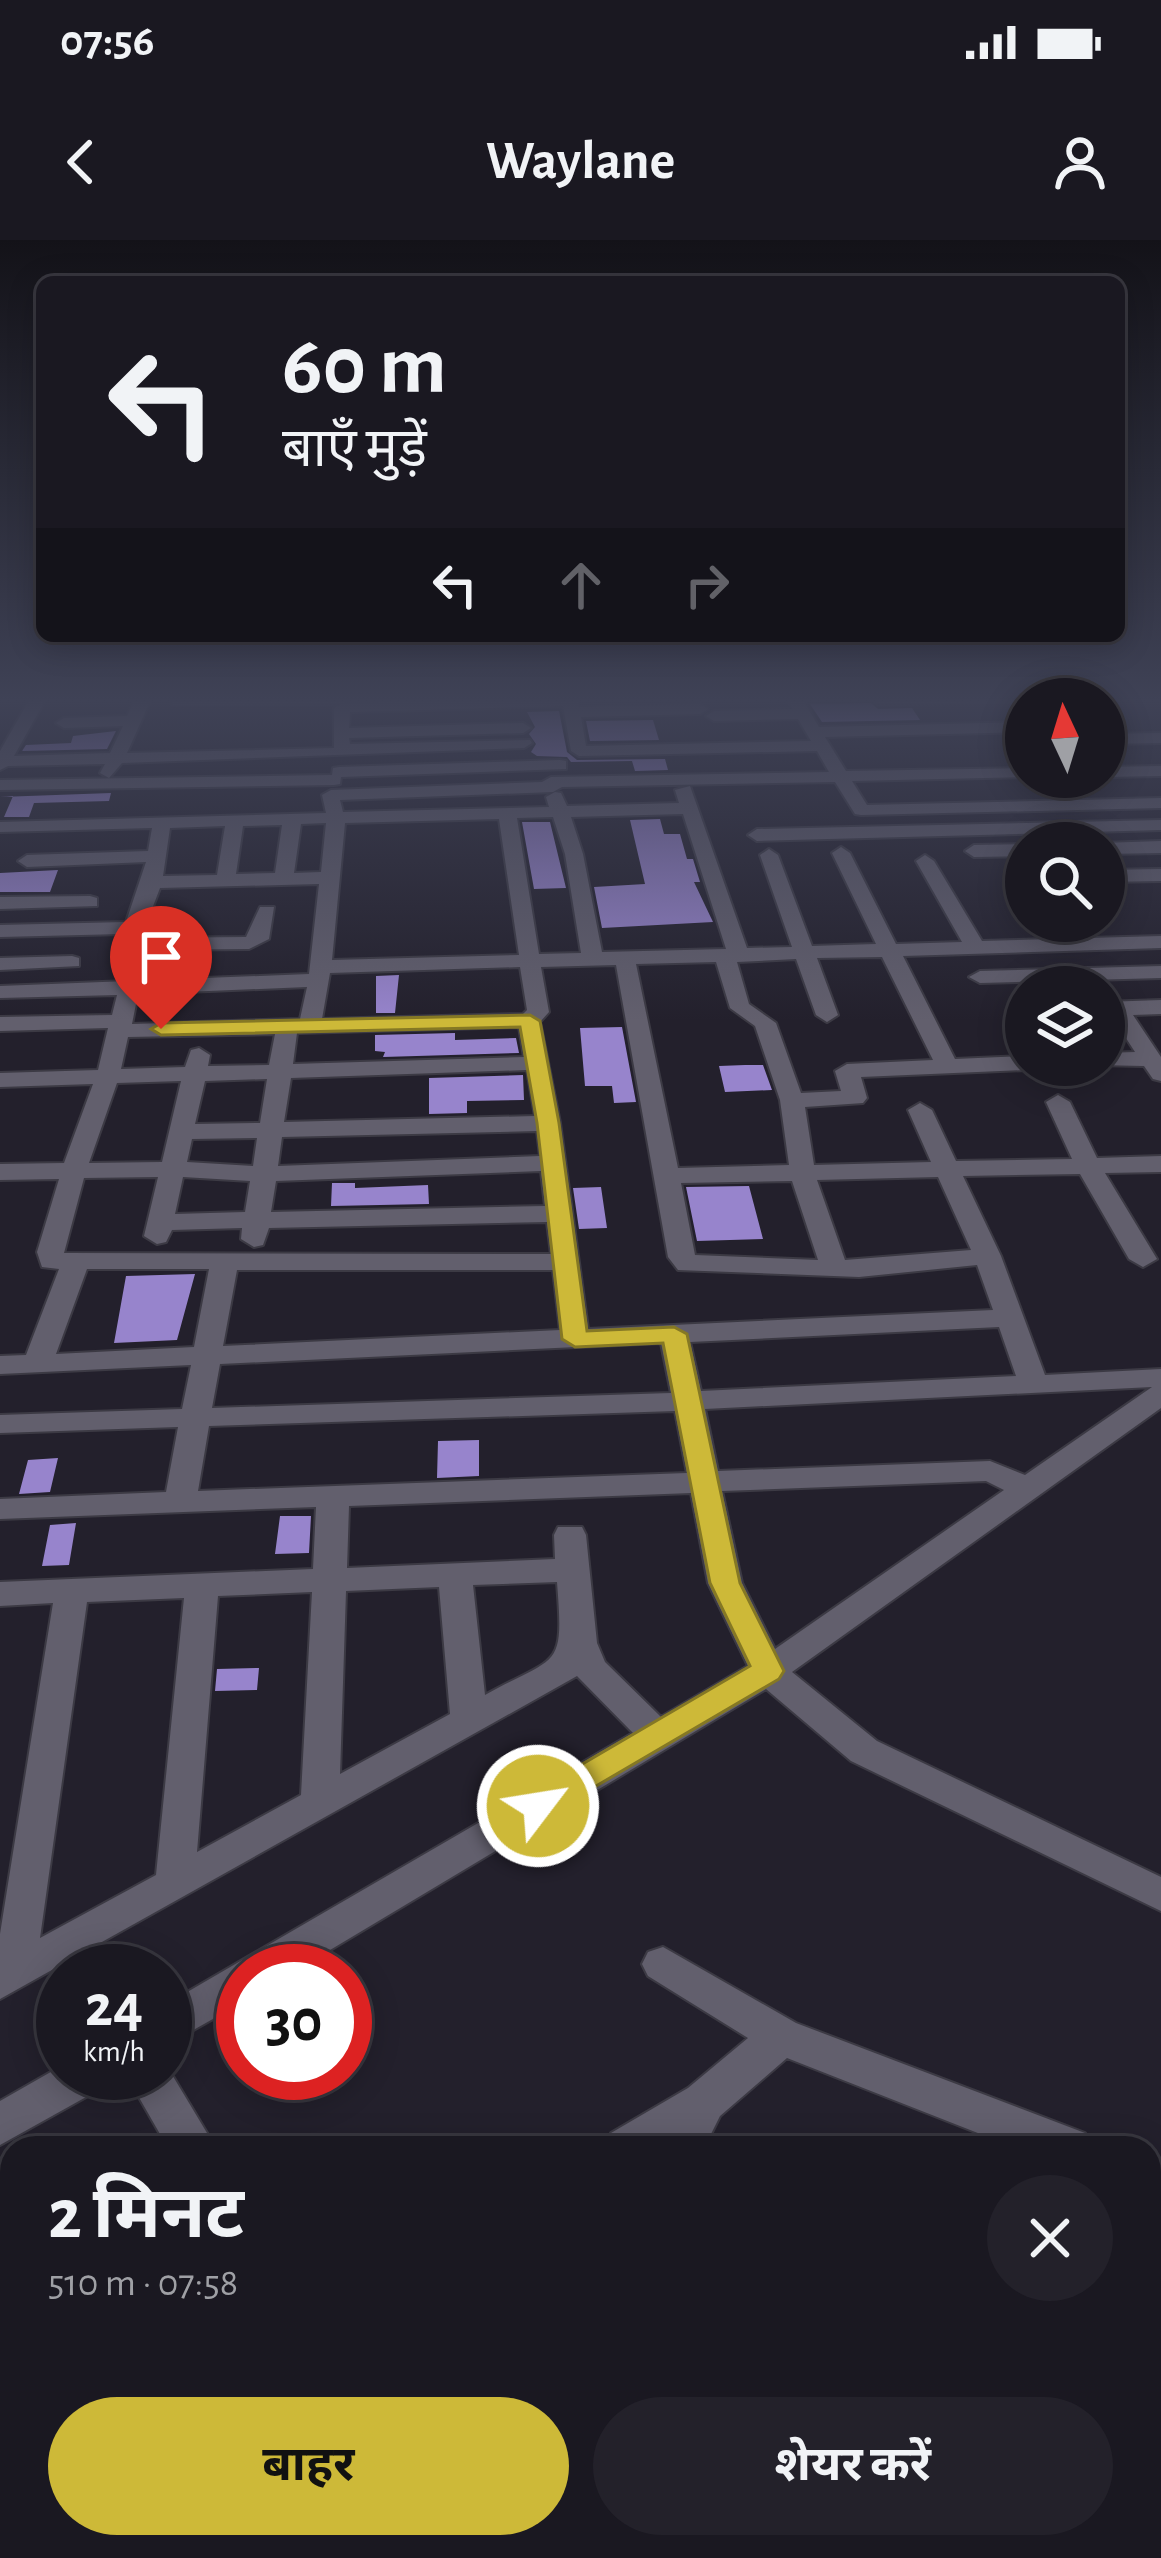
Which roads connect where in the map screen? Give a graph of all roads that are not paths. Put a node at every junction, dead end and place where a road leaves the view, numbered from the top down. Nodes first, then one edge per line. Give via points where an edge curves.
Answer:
1 (117, 805) edge
2 (302, 805) edge
3 (335, 805) edge
4 (483, 805) edge
5 (558, 805) edge
6 (857, 805) edge
7 (1080, 805) edge
8 (690, 808) joint
9 (559, 813) junction
10 (507, 814) junction
11 (292, 820) junction
12 (235, 821) junction
13 (162, 823) junction
14 (103, 825) junction
15 (1161, 825) edge
16 (43, 826) junction
17 (0, 827) edge
18 (757, 835) dead end
19 (1161, 847) edge
20 (1125, 848) edge
21 (1129, 848) junction
22 (1005, 850) edge
23 (974, 851) dead end
24 (841, 853) dead end
25 (769, 855) dead end
26 (159, 856) junction
27 (92, 859) junction
28 (27, 861) junction
29 (925, 862) dead end
30 (1125, 877) edge
31 (330, 878) junction
32 (284, 879) junction
33 (1158, 879) edge
34 (226, 880) junction
35 (152, 881) junction
36 (0, 884) edge
37 (90, 902) dead end
38 (0, 904) edge
39 (266, 911) dead end
40 (192, 914) dead end
41 (134, 928) junction
42 (0, 931) edge
43 (1161, 942) edge
44 (185, 944) junction
45 (1111, 944) joint
46 (974, 947) junction
47 (890, 950) junction
48 (805, 954) junction
49 (732, 956) junction
50 (625, 959) junction
51 (593, 960) junction
52 (532, 961) junction
53 (72, 962) dead end
54 (0, 964) edge
55 (1161, 972) edge
56 (320, 974) junction
57 (980, 976) dead end
58 (208, 982) junction
59 (129, 988) junction
60 (0, 992) edge
61 (1161, 1007) edge
62 (1125, 1008) edge
63 (827, 1015) dead end
64 (530, 1021) junction
65 (0, 1024) edge
66 (298, 1025) junction
67 (119, 1026) junction
68 (1125, 1027) edge
69 (203, 1028) junction
70 (1125, 1063) edge
71 (538, 1064) junction
72 (1005, 1064) edge
73 (947, 1066) junction
74 (1156, 1067) edge
75 (111, 1068) junction
76 (284, 1071) junction
77 (196, 1074) junction
78 (1, 1078) edge
79 (792, 1100) junction
80 (1058, 1102) dead end
81 (920, 1110) dead end
82 (548, 1123) junction
83 (274, 1130) junction
84 (184, 1132) junction
85 (553, 1162) junction
86 (1161, 1164) edge
87 (1088, 1166) junction
88 (74, 1169) junction
89 (172, 1169) junction
90 (948, 1171) junction
91 (0, 1172) edge
92 (267, 1174) junction
93 (803, 1175) junction
94 (666, 1176) junction
95 (557, 1214) junction
96 (260, 1220) junction
97 (161, 1222) junction
98 (987, 1256) junction
99 (149, 1258) junction
100 (237, 1258) junction
101 (1142, 1259) dead end
102 (76, 1261) junction
103 (564, 1262) junction
104 (834, 1268) junction
105 (1012, 1318) junction
106 (674, 1334) junction
107 (575, 1339) junction
108 (207, 1355) junction
109 (38, 1363) junction
110 (0, 1365) edge
111 (1161, 1378) edge
112 (1034, 1384) junction
113 (1161, 1394) edge
114 (688, 1401) junction
115 (195, 1418) junction
116 (0, 1424) edge
117 (702, 1480) junction
118 (1027, 1488) junction
119 (333, 1496) junction
120 (180, 1501) junction
121 (0, 1509) edge
122 (455, 1574) junction
123 (327, 1580) junction
124 (202, 1586) junction
125 (72, 1591) junction
126 (0, 1594) edge
127 (579, 1643) junction
128 (768, 1671) junction
129 (469, 1720) junction
130 (658, 1736) junction
131 (320, 1801) junction
132 (175, 1880) junction
133 (1161, 1895) edge
134 (306, 1944) edge
135 (663, 1964) dead end
136 (8, 1976) edge
137 (781, 2036) junction
138 (42, 2100) edge
139 (164, 2100) edge
140 (704, 2102) junction
141 (0, 2125) edge
142 (186, 2136) edge
143 (647, 2136) edge
144 (687, 2136) edge
145 (1038, 2136) edge

1 - 14 street
2 - 11 street
3 - 31 street
4 - 10 street
5 - 9 street
6 - 7 street
8 - 9 street
8 - 49 street
9 - 10 street
9 - 51 street
10 - 52 street
11 - 12 street
11 - 32 street
12 - 13 street
12 - 34 street
13 - 14 street
13 - 26 street
14 - 16 street
14 - 27 street
15 - 18 street
16 - 17 street
16 - 28 street
19 - 21 street
20 - 21 street
21 - 33 street
22 - 23 street
24 - 47 street
25 - 48 street
26 - 27 street
26 - 35 street
27 - 28 street
28 - 36 street via 18,883
29 - 46 street
30 - 33 street
31 - 32 street
31 - 56 street
32 - 34 street
34 - 35 street
35 - 41 street
37 - 38 street
39 - 44 street via 259,939
40 - 44 street
41 - 42 street
41 - 44 street via 136,944
43 - 45 street
45 - 46 street
46 - 47 street
47 - 48 street
47 - 73 street
48 - 49 street
48 - 63 street
49 - 50 street
49 - 79 street via 736,998 765,1023
50 - 51 street
50 - 94 street
51 - 52 street
52 - 56 street
52 - 64 street via 538,1012
53 - 54 street
55 - 57 street
56 - 58 street
56 - 66 street
58 - 59 street
58 - 69 street
59 - 60 street
59 - 67 street
61 - 62 street
64 - 66 street
64 - 71 street
65 - 67 street
66 - 69 street
66 - 76 street
67 - 69 street
67 - 75 street
68 - 74 street
69 - 77 street
70 - 74 street
71 - 76 street
71 - 82 street
72 - 73 street
73 - 79 street via 847,1071 854,1098
75 - 77 street
75 - 78 street
75 - 88 street
76 - 77 street
76 - 83 street
77 - 84 street
79 - 93 street
80 - 87 street
81 - 90 street
82 - 83 street
82 - 85 street
83 - 84 street
83 - 92 street
84 - 89 street
85 - 92 street
85 - 95 street
86 - 87 street
87 - 90 street
87 - 101 street
88 - 89 street
88 - 91 street
88 - 102 street via 50,1252 52,1261
89 - 92 street
89 - 97 street
90 - 93 street
90 - 98 street
92 - 96 street
93 - 94 street
93 - 104 street
94 - 104 street via 688,1264
95 - 96 street
95 - 103 street
96 - 97 street
96 - 100 street
97 - 99 street
98 - 104 street
98 - 105 street
99 - 100 street
99 - 102 street
100 - 103 street
100 - 108 street
102 - 109 street
103 - 107 street
105 - 106 street
105 - 112 street
106 - 107 street
106 - 114 street
107 - 108 street
108 - 109 street
108 - 115 street
109 - 110 street
111 - 112 street
112 - 114 street
113 - 118 street
114 - 115 street
114 - 117 street
115 - 116 street
115 - 120 street
117 - 118 street via 990,1471
117 - 119 street
117 - 128 street via 725,1583
118 - 128 street
119 - 120 street
119 - 123 street
120 - 121 street
122 - 123 street
122 - 127 street via 571,1552
122 - 129 street
123 - 124 street
123 - 131 street
124 - 125 street
124 - 132 street
125 - 126 street
125 - 136 street
127 - 129 street via 570,1664
127 - 130 street via 591,1669
128 - 130 street
128 - 133 street via 864,1751
129 - 131 street
130 - 134 street
131 - 132 street
132 - 136 street
135 - 137 street
137 - 140 street
137 - 145 street
138 - 141 street
139 - 142 street
140 - 143 street
140 - 144 street

